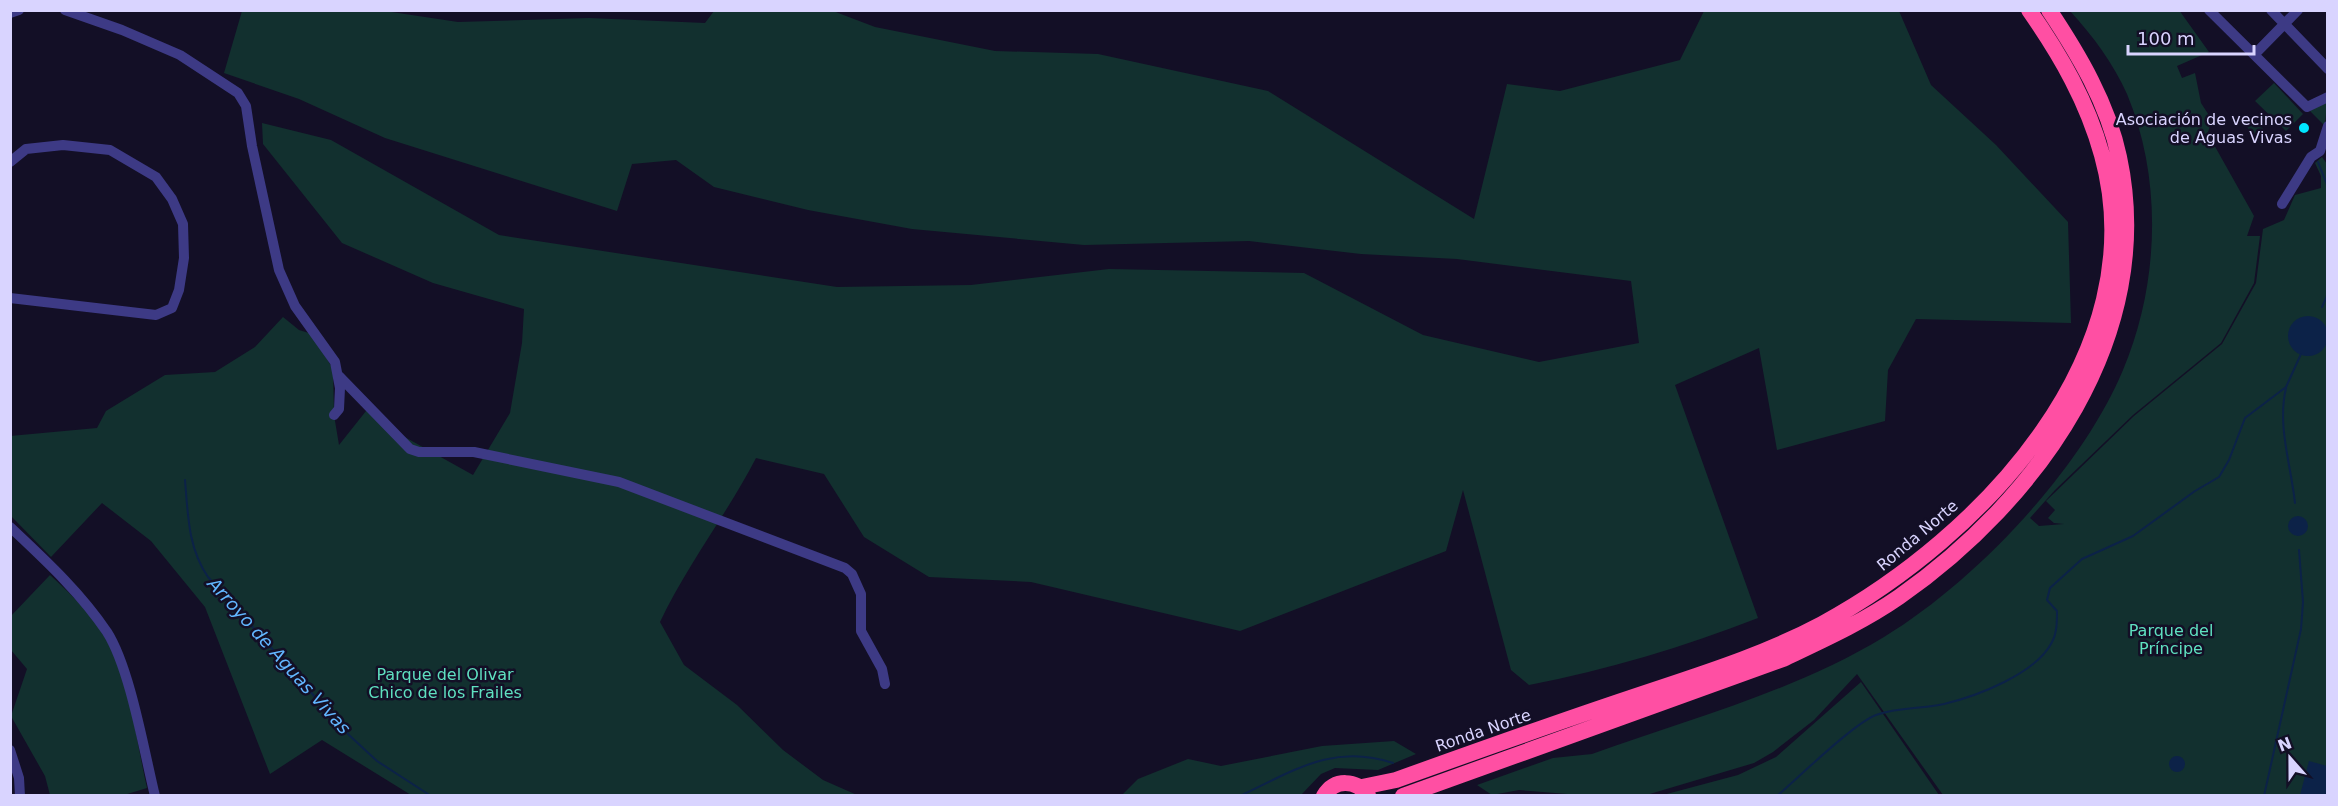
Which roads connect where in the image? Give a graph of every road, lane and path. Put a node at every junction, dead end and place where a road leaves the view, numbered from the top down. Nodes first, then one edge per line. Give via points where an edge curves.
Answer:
1 (19, 10) edge
2 (65, 10) edge
3 (2028, 10) edge
4 (2049, 10) edge
5 (2209, 10) edge
6 (2271, 10) edge
7 (2298, 10) edge
8 (10, 14) edge
9 (2284, 24) junction
10 (2255, 54) junction
11 (2328, 69) edge
12 (2328, 97) edge
13 (2328, 126) edge
14 (2324, 154) edge
15 (10, 162) edge
16 (2282, 204) dead end
17 (10, 298) edge
18 (339, 376) junction
19 (334, 415) dead end
20 (10, 527) edge
21 (885, 684) dead end
22 (10, 750) edge
23 (1365, 791) edge
24 (20, 795) edge
25 (155, 795) edge
26 (1324, 795) edge
27 (1403, 795) edge

1 - 8 street
2 - 18 street via 180,55 238,93 246,106 279,270 295,306 321,339
3 - 23 highway, Ronda Norte via 2069,71 2095,132 2109,190 2112,237 2109,279 2092,342 2056,409 2014,468 1925,557 1820,625 1697,675
4 - 27 highway via 2096,89 2110,127 2119,157 2127,230 2122,290 2094,374 2028,478 1970,540 1899,597 1842,631 1783,659
5 - 10 street
6 - 9 street
7 - 9 street
9 - 10 street
9 - 11 street
10 - 12 street via 2307,107
13 - 14 street
14 - 16 street via 2311,157
15 - 17 street via 26,150 63,145 110,150 156,177 172,199 183,224 184,258 172,308 156,315
18 - 19 street via 339,409
18 - 21 street via 410,449 474,452 619,482 844,568 852,574 861,594 861,631 882,669
20 - 25 street via 70,584 108,634 127,681
22 - 24 street
23 - 26 highway, Ronda Norte via 1350,783 1338,784

